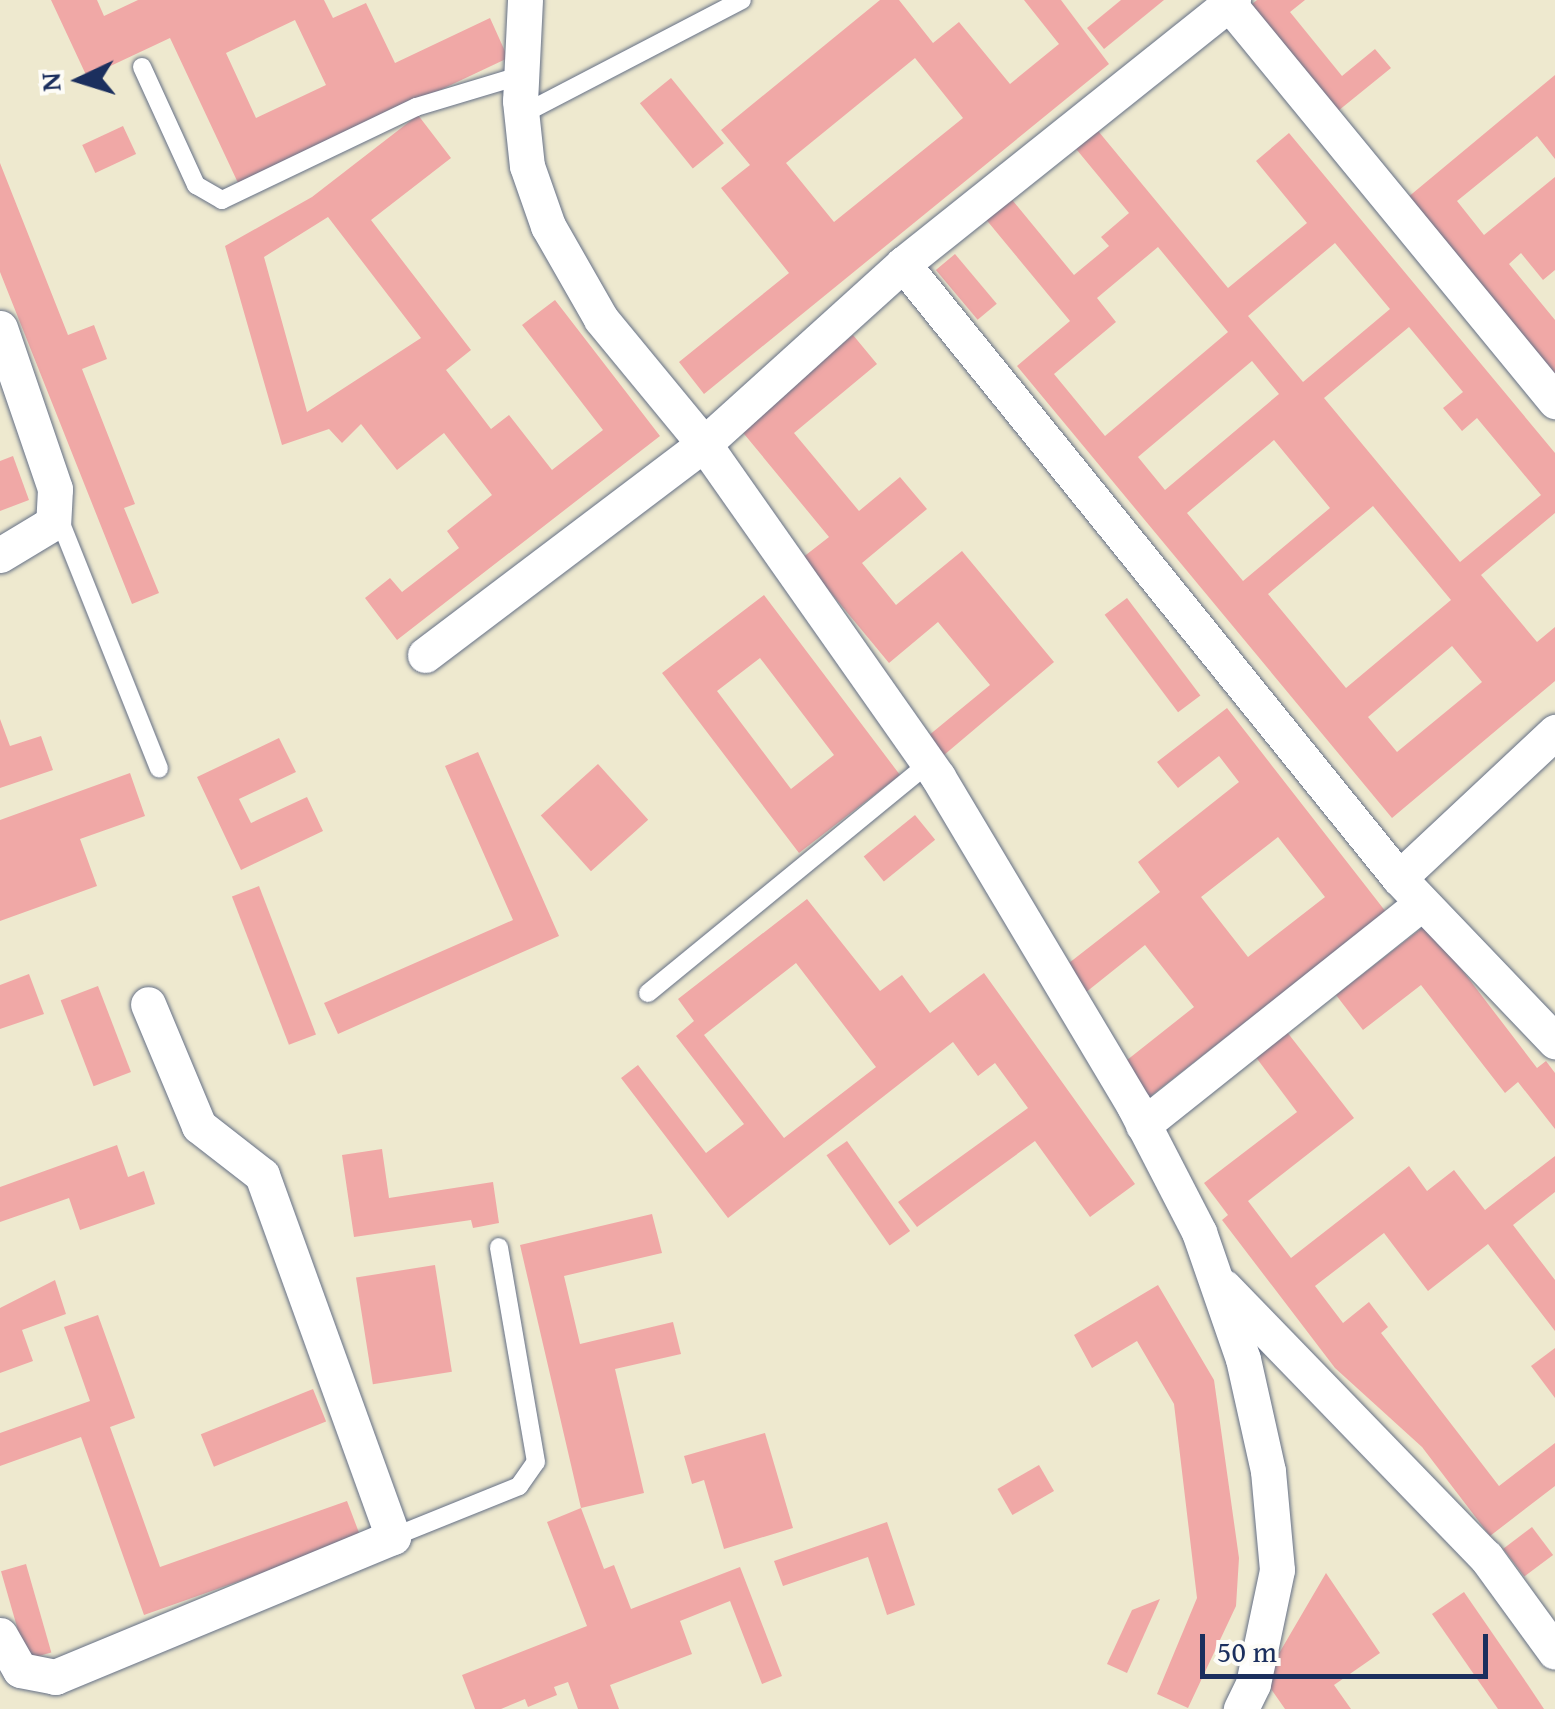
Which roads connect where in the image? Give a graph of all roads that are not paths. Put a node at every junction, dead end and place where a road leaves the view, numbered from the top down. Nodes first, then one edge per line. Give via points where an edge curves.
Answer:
1 (525, 0) edge
2 (742, 0) edge
3 (1231, 2) edge
4 (142, 67) dead end
5 (519, 76) junction
6 (521, 115) junction
7 (904, 264) junction
8 (0, 328) edge
9 (1555, 401) edge
10 (704, 444) junction
11 (54, 506) junction
12 (0, 555) edge
13 (426, 656) dead end
14 (1555, 732) edge
15 (929, 764) junction
16 (159, 769) dead end
17 (1410, 891) junction
18 (648, 993) dead end
19 (148, 1004) dead end
20 (1555, 1041) edge
21 (1143, 1125) junction
22 (499, 1247) dead end
23 (1214, 1276) junction
24 (392, 1537) junction
25 (0, 1636) edge
26 (1555, 1652) edge
27 (1241, 1709) edge

1 - 5 street
2 - 6 lane
3 - 7 street
3 - 9 street
4 - 5 lane via 196,185 222,200 416,106
5 - 6 street
6 - 10 street via 527,166 548,226 601,319
7 - 10 street
7 - 17 street
8 - 11 street via 39,432
10 - 13 street
10 - 15 street
11 - 12 street via 53,523
11 - 16 lane
14 - 17 street
15 - 18 lane
15 - 21 street
17 - 20 street
17 - 21 street
19 - 24 street via 199,1126 262,1175
21 - 23 street
22 - 24 lane via 536,1462 519,1486
23 - 26 street via 1486,1557
23 - 27 street via 1243,1359 1268,1471 1276,1570 1253,1684
24 - 25 street via 56,1677 20,1670

